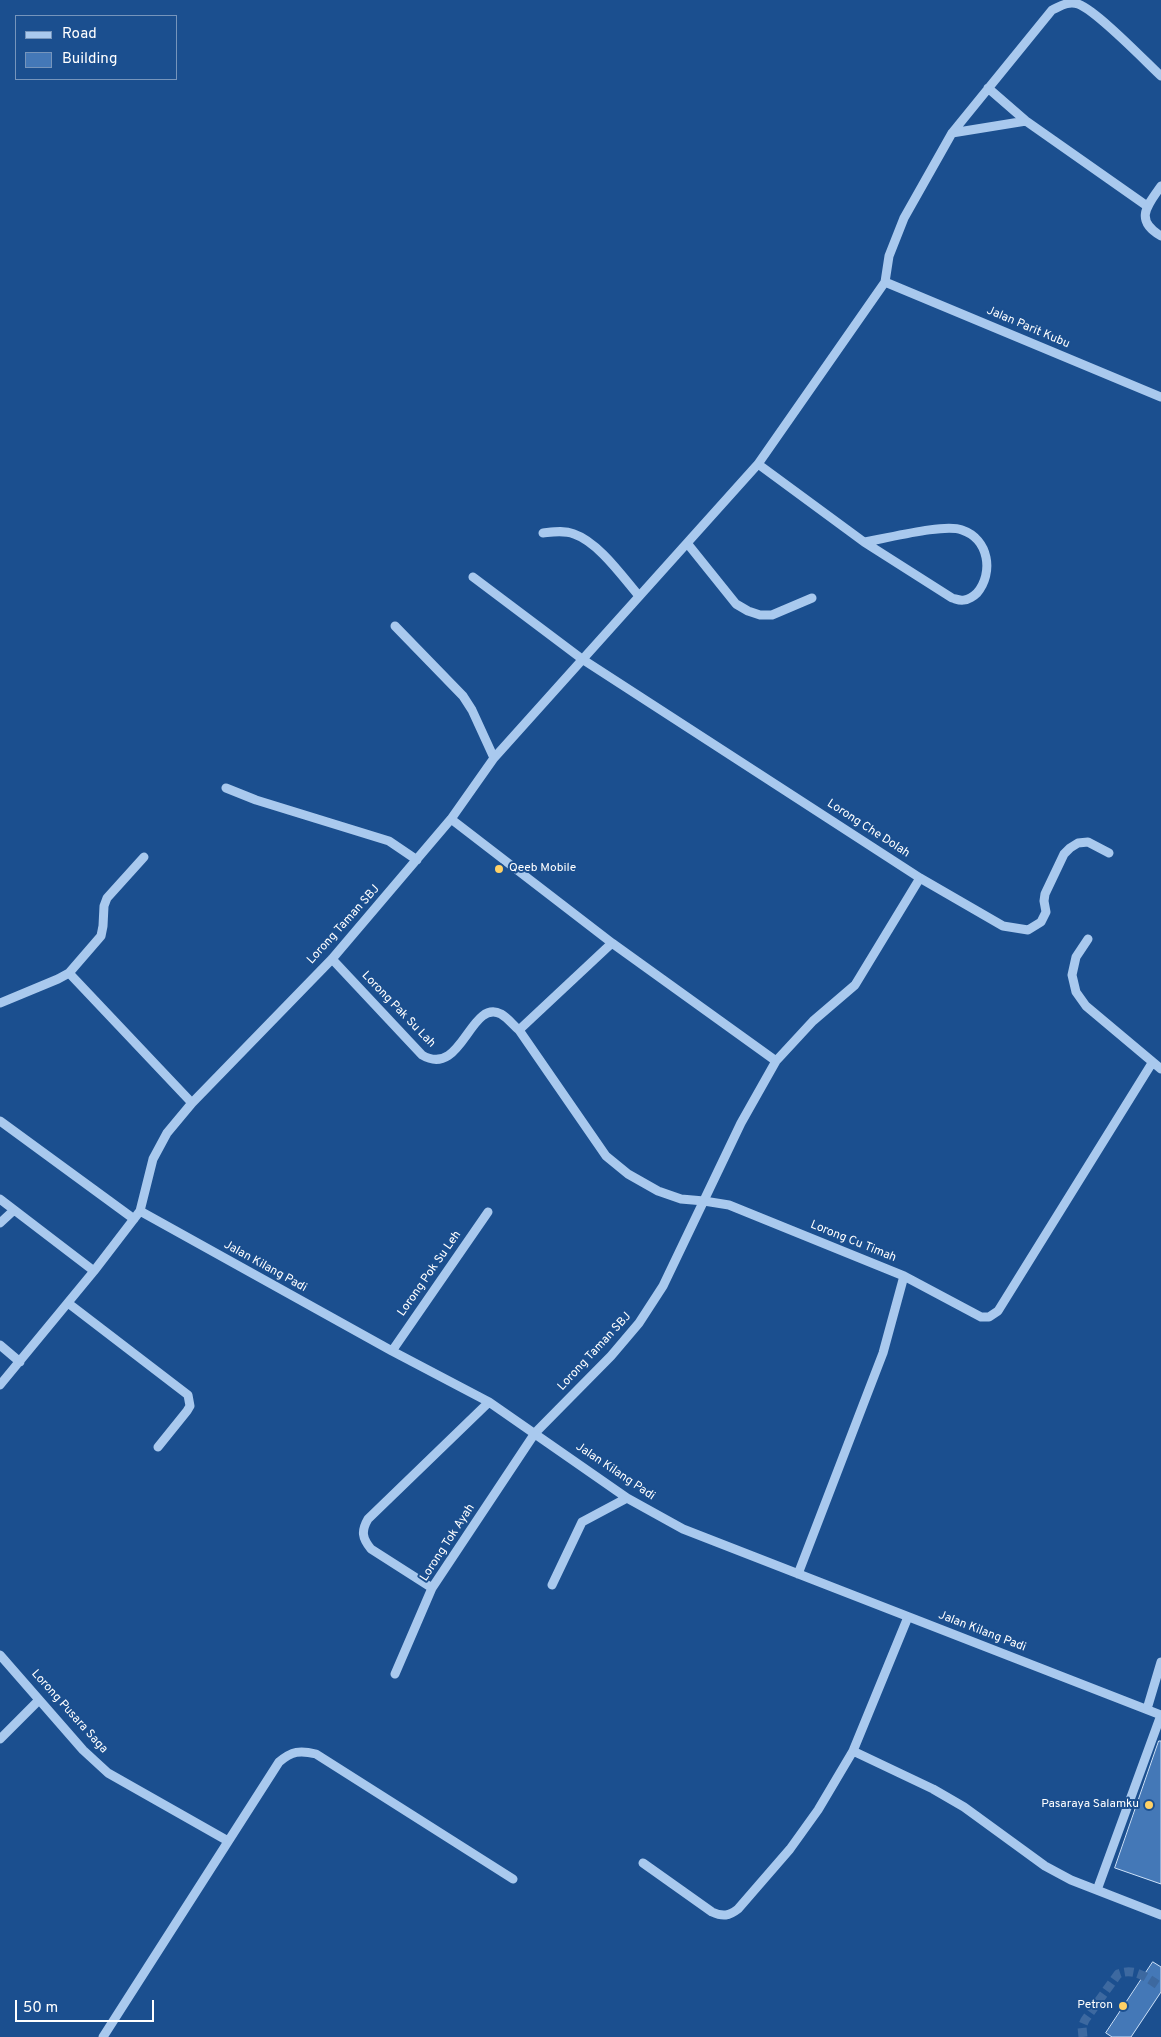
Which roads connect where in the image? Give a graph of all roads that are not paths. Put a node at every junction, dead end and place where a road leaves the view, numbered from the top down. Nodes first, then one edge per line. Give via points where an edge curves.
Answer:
1 (1066, 1) edge
2 (1161, 76) edge
3 (988, 88) junction
4 (1026, 121) junction
5 (952, 133) junction
6 (1161, 186) edge
7 (1147, 206) junction
8 (1161, 236) edge
9 (885, 282) junction
10 (1161, 397) edge
11 (758, 464) junction
12 (543, 533) dead end
13 (864, 542) junction
14 (687, 543) junction
15 (473, 577) dead end
16 (639, 596) junction
17 (812, 598) dead end
18 (395, 626) dead end
19 (582, 659) junction
20 (494, 758) junction
21 (226, 788) dead end
22 (452, 818) junction
23 (1108, 853) dead end
24 (144, 857) dead end
25 (417, 860) junction
26 (920, 878) junction
27 (1088, 939) dead end
28 (612, 943) junction
29 (332, 959) junction
30 (69, 973) junction
31 (0, 1003) edge
32 (519, 1030) junction
33 (776, 1061) junction
34 (1152, 1063) junction
35 (1161, 1069) edge
36 (192, 1103) junction
37 (0, 1121) edge
38 (0, 1199) edge
39 (704, 1201) junction
40 (13, 1210) junction
41 (140, 1211) junction
42 (488, 1212) dead end
43 (134, 1219) junction
44 (0, 1223) edge
45 (94, 1271) junction
46 (904, 1276) junction
47 (68, 1303) junction
48 (0, 1345) edge
49 (392, 1351) junction
50 (20, 1362) junction
51 (0, 1385) edge
52 (489, 1402) junction
53 (535, 1432) junction
54 (158, 1447) dead end
55 (627, 1498) junction
56 (798, 1574) junction
57 (552, 1585) dead end
58 (432, 1588) junction
59 (908, 1617) junction
60 (0, 1655) edge
61 (1161, 1662) edge
62 (395, 1674) dead end
63 (39, 1700) junction
64 (1147, 1710) junction
65 (1161, 1715) edge
66 (0, 1739) edge
67 (853, 1751) junction
68 (228, 1841) junction
69 (643, 1863) dead end
70 (513, 1879) dead end
71 (1097, 1890) junction
72 (1161, 1915) edge
73 (102, 2037) edge

1 - 2 street via 1094,14
1 - 3 street via 1052,10
3 - 4 street
3 - 5 street
4 - 5 street
4 - 7 street
5 - 9 street via 901,225 889,256
6 - 7 street
7 - 8 street via 1145,220
9 - 10 street, Jalan Parit Kubu
9 - 11 street, Lorong Taman SBJ
11 - 13 street
11 - 14 street, Lorong Taman SBJ
12 - 16 street via 574,533 589,541
13 - 13 street via 946,528 962,529 984,548 986,576 974,596 964,600 952,598
14 - 16 street, Lorong Taman SBJ
14 - 17 street via 736,604 748,611 772,615
15 - 19 street, Lorong Che Dolah
16 - 19 street, Lorong Taman SBJ
18 - 20 street via 463,696
19 - 20 street, Lorong Taman SBJ
19 - 26 street, Lorong Che Dolah
20 - 22 street, Lorong Taman SBJ
21 - 25 street via 389,841
22 - 25 street, Lorong Taman SBJ
22 - 28 street
23 - 26 street, Lorong Che Dolah via 1088,842 1078,843 1066,851 1044,897 1045,918 1028,930 1003,926
24 - 30 street via 107,898 101,936
25 - 29 street, Lorong Taman SBJ
26 - 33 street, Lorong Taman SBJ via 854,985
27 - 34 street via 1076,958 1072,975 1076,992 1086,1006
28 - 32 street
28 - 33 street
29 - 32 street, Lorong Pak Su Lah via 422,1055 431,1060 441,1061 450,1056 481,1018 489,1013 501,1014
29 - 36 street, Lorong Taman SBJ
30 - 31 street
30 - 36 street
32 - 39 street, Lorong Cu Timah via 606,1156 658,1192 680,1199
33 - 39 street, Lorong Taman SBJ via 741,1123
34 - 35 street
34 - 46 street, Lorong Cu Timah via 998,1311 989,1317 981,1317
36 - 41 street, Lorong Taman SBJ via 167,1133 153,1159
37 - 43 street
38 - 40 street
39 - 46 street, Lorong Cu Timah via 729,1205
39 - 53 street, Lorong Taman SBJ via 663,1286 639,1323 611,1356
40 - 44 street
40 - 45 street
41 - 43 street
41 - 49 street, Jalan Kilang Padi
42 - 49 street, Lorong Pok Su Leh
43 - 45 street
45 - 47 street
46 - 56 street via 883,1353
47 - 50 street
47 - 54 street via 188,1396 190,1406
48 - 50 street
49 - 52 street, Jalan Kilang Padi
50 - 51 street
52 - 53 street, Jalan Kilang Padi
52 - 58 street via 362,1529 364,1540 371,1549
53 - 55 street, Jalan Kilang Padi
53 - 58 street, Lorong Tok Ayah
55 - 56 street, Jalan Kilang Padi via 683,1529
55 - 57 street via 582,1522
56 - 59 street, Jalan Kilang Padi
58 - 62 street, Lorong Tok Ayah
59 - 64 street, Jalan Kilang Padi
59 - 67 street
60 - 63 street, Lorong Pusara Saga
61 - 64 street
63 - 66 street
63 - 68 street, Lorong Pusara Saga via 108,1773
64 - 65 street, Jalan Kilang Padi
65 - 71 street
67 - 69 street via 818,1810 790,1848 731,1914 721,1916 712,1912
67 - 71 street via 933,1788 1045,1866
68 - 70 street via 279,1762 290,1753 303,1750 316,1754
68 - 73 street
71 - 72 street

